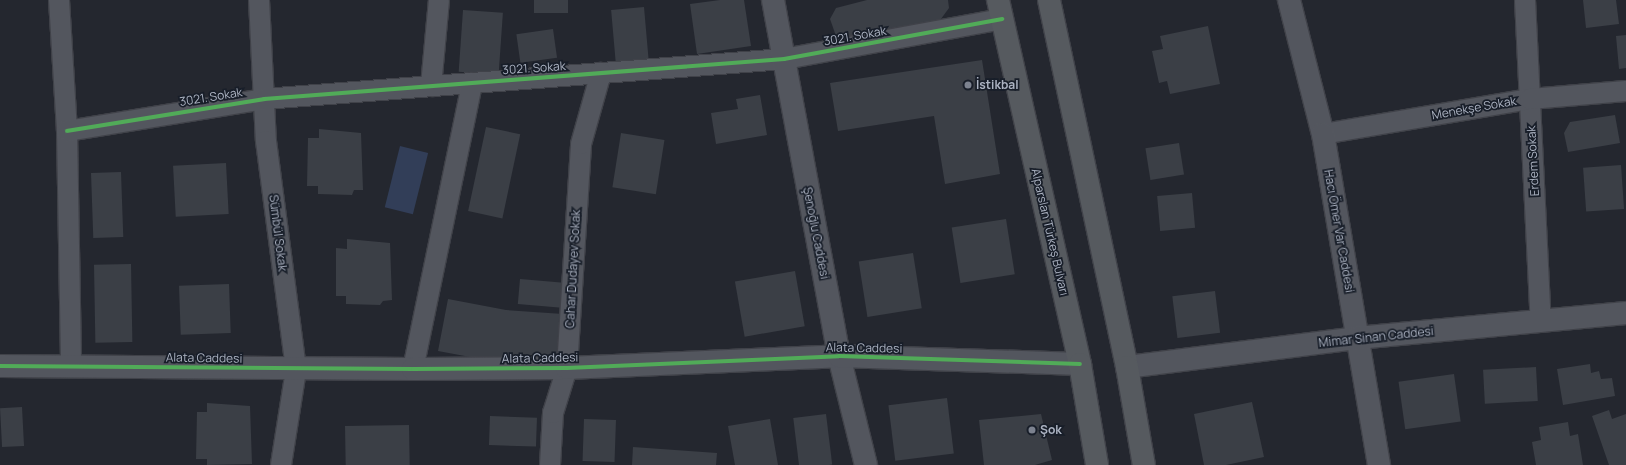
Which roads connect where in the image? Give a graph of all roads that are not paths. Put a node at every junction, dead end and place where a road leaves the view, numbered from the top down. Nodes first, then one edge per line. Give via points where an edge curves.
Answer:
1 (59, 0) edge
2 (259, 0) edge
3 (439, 0) edge
4 (773, 0) edge
5 (1049, 0) edge
6 (1289, 0) edge
7 (1525, 0) edge
8 (1000, 10) edge
9 (784, 59) junction
10 (601, 73) junction
11 (472, 83) junction
12 (431, 86) junction
13 (1626, 91) edge
14 (264, 99) junction
15 (1530, 99) junction
16 (67, 131) junction
17 (1323, 134) junction
18 (1626, 313) edge
19 (1540, 322) junction
20 (1357, 338) junction
21 (839, 356) junction
22 (1080, 364) junction
23 (71, 365) junction
24 (0, 366) edge
25 (1127, 367) junction
26 (567, 368) junction
27 (414, 369) junction
28 (296, 370) junction
29 (281, 465) edge
30 (550, 465) edge
31 (866, 465) edge
32 (1097, 465) edge
33 (1144, 465) edge
34 (1379, 465) edge

1 - 16 street
2 - 14 street, Sümbül Sokak
3 - 12 street
4 - 9 street, Şenoğlu Caddesi
5 - 25 highway
6 - 17 street, Hacı Ömer Var Caddesi
7 - 15 street, Erdem Sokak
8 - 9 street, 3021. Sokak
8 - 22 highway, Alparslan Türkeş Bulvarı
9 - 10 street, 3021. Sokak
9 - 21 street, Şenoğlu Caddesi
10 - 11 street, 3021. Sokak
10 - 26 street, Cahar Dudayev Sokak via 581,144
11 - 12 street, 3021. Sokak
11 - 27 street
12 - 14 street, 3021. Sokak
13 - 15 street, Menekşe Sokak
14 - 16 street, 3021. Sokak
14 - 28 street, Sümbül Sokak via 266,141
15 - 17 street, Menekşe Sokak
15 - 19 street, Erdem Sokak
16 - 23 street
17 - 20 street, Hacı Ömer Var Caddesi
18 - 19 street, Mimar Sinan Caddesi
19 - 20 street, Mimar Sinan Caddesi
20 - 25 street, Mimar Sinan Caddesi
20 - 34 street, Hacı Ömer Var Caddesi
21 - 22 street, Alata Caddesi
21 - 26 street, Alata Caddesi
21 - 31 street, Şenoğlu Caddesi
22 - 32 highway, Alparslan Türkeş Bulvarı
23 - 24 street, Alata Caddesi
23 - 28 street, Alata Caddesi
25 - 33 highway
26 - 27 street, Alata Caddesi
26 - 30 street, Cahar Dudayev Sokak via 553,413
27 - 28 street, Alata Caddesi
28 - 29 street, Sümbül Sokak

